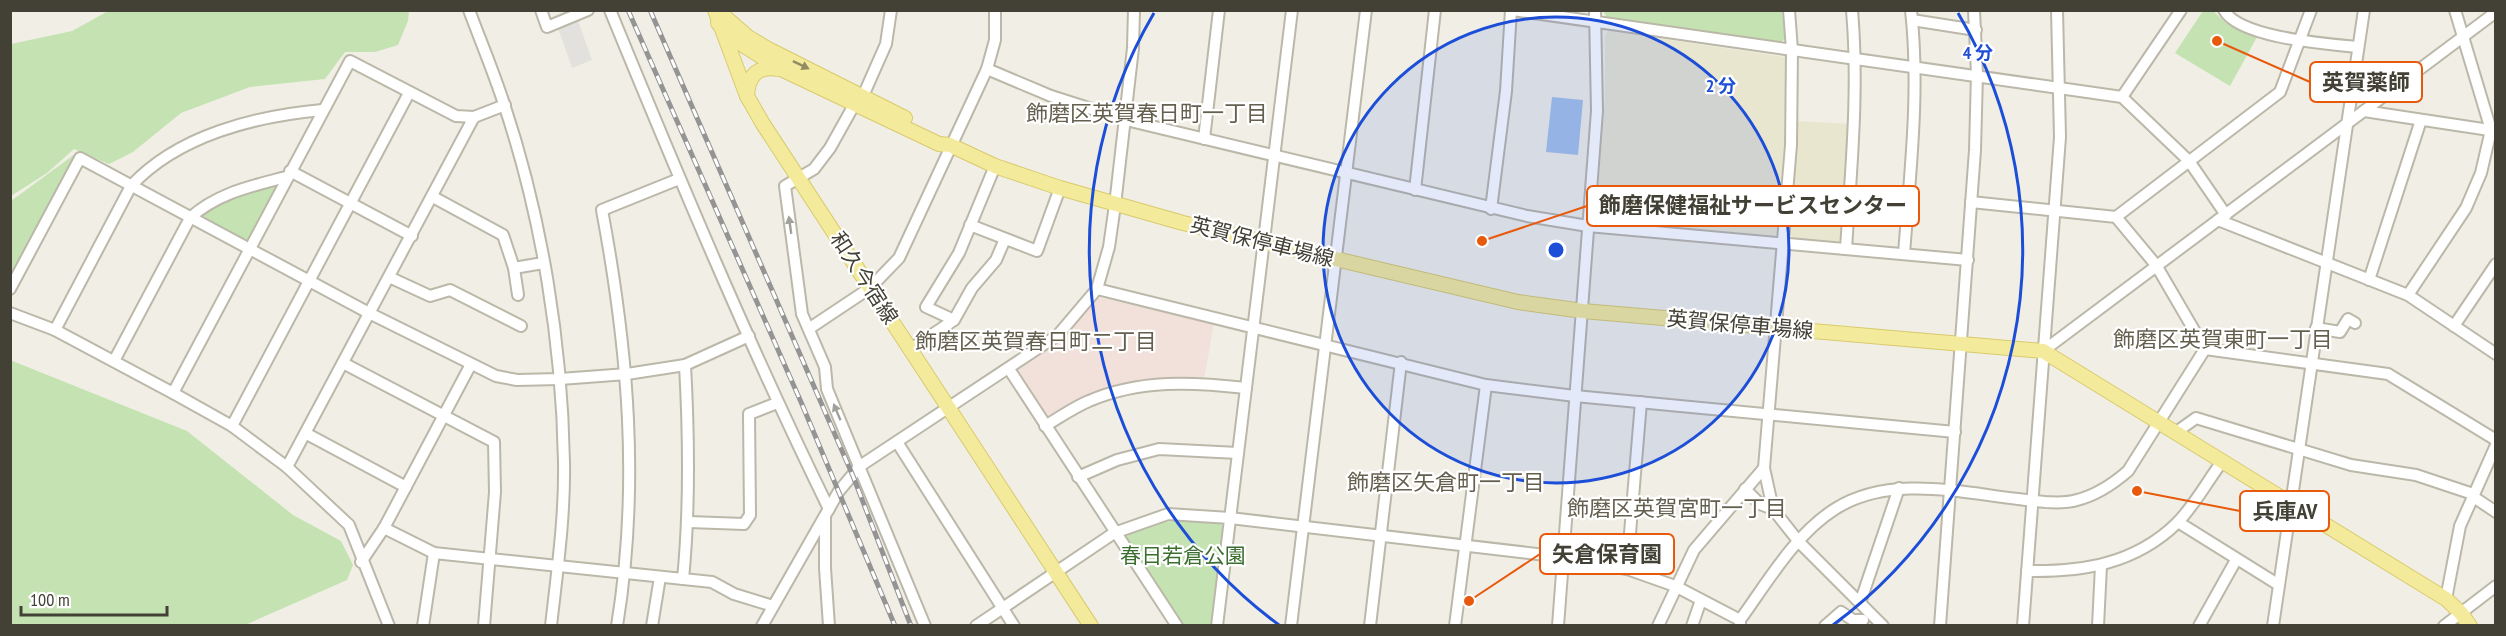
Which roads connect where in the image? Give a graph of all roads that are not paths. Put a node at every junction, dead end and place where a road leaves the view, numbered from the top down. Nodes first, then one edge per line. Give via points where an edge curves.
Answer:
1 (469, 10) edge
2 (541, 10) edge
3 (588, 10) edge
4 (610, 10) edge
5 (891, 10) edge
6 (995, 10) edge
7 (1134, 10) edge
8 (1218, 10) edge
9 (1292, 10) edge
10 (1366, 10) edge
11 (1435, 10) edge
12 (1512, 10) edge
13 (1595, 10) edge
14 (1789, 10) edge
15 (1852, 10) edge
16 (1974, 10) edge
17 (2057, 10) edge
18 (2181, 10) edge
19 (2224, 10) edge
20 (2311, 10) edge
21 (2364, 10) edge
22 (2455, 10) edge
23 (2496, 12) edge
24 (717, 15) edge
25 (1912, 15) edge
26 (1597, 23) junction
27 (1976, 30) junction
28 (2462, 37) junction
29 (2299, 41) junction
30 (2358, 47) junction
31 (1792, 50) junction
32 (1856, 58) junction
33 (1914, 66) junction
34 (781, 69) junction
35 (987, 69) junction
36 (1977, 74) junction
37 (2061, 86) junction
38 (409, 93) junction
39 (747, 96) junction
40 (2122, 97) junction
41 (858, 100) junction
42 (505, 105) junction
43 (322, 110) junction
44 (2364, 111) junction
45 (474, 117) junction
46 (1126, 120) junction
47 (2421, 120) junction
48 (2347, 123) junction
49 (2494, 130) edge
50 (1204, 139) junction
51 (950, 145) junction
52 (1275, 157) junction
53 (2189, 161) junction
54 (996, 166) junction
55 (288, 174) junction
56 (1345, 174) junction
57 (799, 178) junction
58 (679, 179) junction
59 (132, 186) junction
60 (1060, 188) junction
61 (1415, 190) junction
62 (433, 197) junction
63 (350, 202) junction
64 (1971, 202) junction
65 (1115, 205) junction
66 (1491, 209) junction
67 (2055, 211) junction
68 (190, 218) junction
69 (2116, 218) junction
70 (2222, 218) junction
71 (970, 225) junction
72 (1588, 226) junction
73 (412, 236) junction
74 (1005, 239) junction
75 (1264, 242) junction
76 (1784, 243) junction
77 (249, 249) junction
78 (1846, 249) junction
79 (1904, 254) junction
80 (1335, 260) junction
81 (1968, 260) junction
82 (2325, 262) junction
83 (543, 263) junction
84 (2496, 264) edge
85 (2156, 265) junction
86 (514, 268) junction
87 (389, 277) junction
88 (309, 280) junction
89 (2369, 280) junction
90 (870, 288) junction
91 (10, 289) edge
92 (1097, 289) junction
93 (518, 295) dead end
94 (2408, 295) junction
95 (1583, 311) junction
96 (10, 313) edge
97 (369, 313) junction
98 (954, 320) junction
99 (2355, 323) dead end
100 (521, 326) dead end
101 (2454, 326) junction
102 (1254, 327) junction
103 (810, 328) junction
104 (1777, 328) junction
105 (2316, 328) junction
106 (55, 330) junction
107 (749, 336) junction
108 (1324, 344) junction
109 (1961, 344) junction
110 (911, 349) junction
111 (2205, 349) junction
112 (2043, 351) junction
113 (2496, 354) edge
114 (114, 361) junction
115 (1401, 362) junction
116 (2312, 362) junction
117 (343, 363) junction
118 (685, 365) junction
119 (470, 366) junction
120 (1009, 369) junction
121 (627, 374) junction
122 (560, 379) junction
123 (1486, 385) junction
124 (1246, 388) junction
125 (173, 393) junction
126 (1575, 396) junction
127 (1641, 402) junction
128 (777, 403) junction
129 (948, 409) junction
130 (1770, 414) junction
131 (445, 416) junction
132 (2157, 422) junction
133 (232, 426) junction
134 (1044, 426) junction
135 (1955, 432) junction
136 (2175, 433) junction
137 (307, 434) junction
138 (2496, 440) edge
139 (897, 442) junction
140 (2496, 446) edge
141 (2299, 450) junction
142 (1238, 453) junction
143 (2221, 463) junction
144 (860, 466) junction
145 (287, 467) junction
146 (1764, 468) junction
147 (1078, 477) junction
148 (406, 487) junction
149 (1899, 488) junction
150 (1744, 489) junction
151 (1950, 491) junction
152 (2472, 495) junction
153 (2031, 501) junction
154 (2291, 505) junction
155 (1773, 509) junction
156 (827, 512) junction
157 (2496, 512) edge
158 (1230, 518) junction
159 (689, 522) junction
160 (2178, 522) junction
161 (1303, 526) junction
162 (384, 528) junction
163 (1114, 533) junction
164 (1382, 535) junction
165 (1799, 542) junction
166 (1465, 545) junction
167 (434, 553) junction
168 (1563, 557) junction
169 (2236, 560) junction
170 (491, 561) junction
171 (361, 562) junction
172 (2101, 566) junction
173 (557, 568) junction
174 (1627, 569) junction
175 (2027, 571) junction
176 (1056, 572) junction
177 (626, 574) junction
178 (660, 577) junction
179 (683, 579) junction
180 (2279, 585) junction
181 (1675, 586) junction
182 (2496, 586) edge
183 (2446, 599) junction
184 (1701, 600) junction
185 (1860, 603) junction
186 (773, 606) junction
187 (1002, 608) junction
188 (2461, 612) junction
189 (1859, 621) edge
190 (1740, 623) edge
191 (389, 626) edge
192 (423, 626) edge
193 (484, 626) edge
194 (551, 626) edge
195 (617, 626) edge
196 (652, 626) edge
197 (762, 626) edge
198 (829, 626) edge
199 (925, 626) edge
200 (976, 626) edge
201 (1014, 626) edge
202 (1091, 626) edge
203 (1177, 626) edge
204 (1217, 626) edge
205 (1291, 626) edge
206 (1370, 626) edge
207 (1455, 626) edge
208 (1558, 626) edge
209 (1658, 626) edge
210 (1692, 626) edge
211 (1825, 626) edge
212 (1883, 626) edge
213 (1940, 626) edge
214 (2023, 626) edge
215 (2098, 626) edge
216 (2199, 626) edge
217 (2273, 626) edge
218 (2444, 626) edge
219 (2470, 626) edge

1 - 42 street
2 - 3 street via 547,27
4 - 58 street
5 - 41 street via 886,44
6 - 35 street via 995,40
7 - 46 street
8 - 50 street
9 - 52 street
10 - 56 street
11 - 61 street
12 - 26 street
12 - 66 street
13 - 26 street
14 - 31 street
15 - 32 street
16 - 27 street
17 - 37 street
18 - 40 street
19 - 29 street via 2227,17 2260,32
20 - 29 street
21 - 30 street
22 - 28 street
23 - 28 street
24 - 34 main road, 英賀保停車場線 via 732,38
24 - 39 main road, 和久今宿線
24 -> 41 main road, 英賀保停車場線
25 - 27 street
25 - 33 street
26 - 31 street
26 - 72 street via 1597,111
27 - 36 street
28 - 44 street
28 - 49 street
29 - 30 street
29 - 53 street via 2280,92
30 - 48 street
31 - 32 street
31 - 76 street
32 - 33 street
32 - 78 street
33 - 36 street
33 - 79 street
34 - 39 main road via 759,69 751,78
34 - 41 main road, 英賀保停車場線
35 - 46 street via 1051,96
35 - 51 street
36 - 37 street
36 - 64 street
37 - 40 street
37 - 67 street
38 - 43 street via 350,61
38 - 45 street via 456,116
38 - 63 street
39 - 57 main road, 和久今宿線
40 - 53 street
41 - 51 main road, 英賀保停車場線 via 939,144
41 - 57 street via 830,148 814,169
42 - 45 street
42 - 83 street
43 - 55 street
43 - 59 street via 284,113 237,125 148,168
44 - 47 street
44 - 48 street
45 - 62 street
46 - 50 street
46 - 65 street
47 - 49 street
47 - 89 street
48 - 70 street
48 - 82 street
49 - 94 street via 2466,208
50 - 52 street
51 - 54 main road, 英賀保停車場線
51 - 90 street via 899,258
52 - 56 street
52 - 75 street
53 - 69 street
53 - 70 street
54 - 60 main road, 英賀保停車場線
54 - 71 street
55 - 63 street
55 - 68 street via 204,204
55 - 77 street
56 - 61 street
56 - 80 street
57 - 90 main road, 和久今宿線
103 -> 57 street via 802,314 785,186
58 - 107 street
58 - 121 street via 602,210
59 - 68 street
59 - 91 street via 80,158
59 - 106 street
60 - 65 main road, 英賀保停車場線
60 - 74 street via 1037,251
61 - 66 street
62 - 73 street
62 - 86 street via 503,235
63 - 73 street
63 - 88 street
64 - 67 street
64 - 81 street
65 - 75 main road, 英賀保停車場線
65 - 92 street
66 - 72 street
67 - 69 street
67 - 112 street
68 - 77 street
68 - 114 street
69 - 85 street
70 - 82 street
70 - 85 street
71 - 74 street
71 - 98 street via 959,253 926,307
72 - 76 street
72 - 95 street
73 - 87 street
74 - 98 street via 996,260 972,288
75 - 80 main road, 英賀保停車場線
75 - 102 street
76 - 78 street
76 - 104 street
77 - 88 street
77 - 125 street
78 - 79 street
79 - 81 street
80 - 95 main road, 英賀保停車場線 via 1518,302
80 - 108 street
81 - 109 street
82 - 89 street
82 - 105 street
83 - 86 street
83 - 122 street
84 - 101 street
85 - 111 street
85 - 112 street
86 - 93 street
87 - 97 street
87 - 100 street via 430,296 450,290
88 - 97 street
88 - 133 street
89 - 94 street
90 - 103 street
90 - 110 main road, 和久今宿線
92 - 102 street
92 - 120 street via 1058,335
94 - 101 street
95 - 104 main road, 英賀保停車場線
95 - 126 street
96 - 106 street
97 - 117 street
97 - 119 street
98 - 110 street
99 - 105 street via 2348,319 2340,332
101 - 113 street
102 - 108 street
102 - 124 street
144 -> 103 street via 828,388
104 - 109 main road, 英賀保停車場線
104 - 130 street
105 - 116 street
106 - 114 street
107 - 118 street
107 - 128 street
108 - 115 street
108 - 161 street
109 - 112 main road, 英賀保停車場線
109 - 135 street
110 - 129 main road, 和久今宿線
111 - 116 street
111 - 132 street
112 - 132 main road, 英賀保停車場線
112 - 153 street
114 - 125 street
115 - 123 street
115 - 164 street
116 - 138 street via 2388,374
116 - 141 street
117 - 131 street
117 - 137 street
118 - 121 street
118 - 159 street
119 - 122 street via 517,380
119 - 131 street
120 - 129 street
120 - 134 street
121 - 122 street
121 - 177 street via 630,461
122 - 173 street via 564,464
123 - 126 street
123 - 166 street
124 - 134 street via 1194,382 1134,387 1089,401
124 - 142 street
125 - 133 street
126 - 127 street
126 - 168 street
127 - 130 street
127 - 174 street
128 - 156 street
128 - 159 street via 749,414 750,515 744,524
129 - 139 street
129 - 176 main road, 和久今宿線
130 - 135 street
130 - 146 street
131 - 148 street
131 - 170 street via 494,442
132 - 136 main road, 英賀保停車場線
132 - 153 street via 2128,471 2111,486 2076,501
133 - 145 street
134 - 147 street
135 - 151 street
136 - 141 street via 2196,418
136 - 143 main road, 英賀保停車場線
137 - 145 street
137 - 148 street
139 - 144 street
139 - 187 street
140 - 152 street
141 - 152 street via 2351,465 2416,476
141 - 154 street
142 - 147 street via 1159,449 1117,460
142 - 158 street
143 - 154 main road, 英賀保停車場線
143 - 160 street
144 - 156 street
144 - 199 street
145 - 171 street via 349,525
146 - 150 street
146 - 155 street
147 - 163 street
148 - 162 street
149 - 151 street
149 - 165 street via 1840,506
149 - 185 street
150 - 155 street
150 - 181 street via 1694,550
151 - 153 street
151 - 213 street
152 - 157 street
152 - 183 street via 2460,526
153 - 175 street
154 - 180 street
154 - 183 main road, 英賀保停車場線
155 - 165 street
156 - 186 street
156 - 198 street
158 - 161 street
158 - 163 street via 1168,514
158 - 204 street
159 - 179 street
160 - 169 street
160 - 172 street via 2141,551
161 - 164 street
161 - 205 street
162 - 167 street
162 - 171 street
163 - 176 street
163 - 203 street
164 - 166 street
164 - 206 street
165 - 185 street
165 - 190 street
166 - 168 street
166 - 207 street
167 - 170 street
167 - 192 street
168 - 174 street
168 - 208 street
169 - 180 street
169 - 216 street
170 - 173 street
170 - 193 street
171 - 191 street
172 - 175 street via 2064,572
172 - 215 street
173 - 177 street
173 - 194 street
174 - 181 street
175 - 214 street
176 - 187 street
176 - 202 main road, 和久今宿線
177 - 178 street
177 - 195 street
178 - 179 street
178 - 196 street
179 - 186 street via 712,582 734,594
180 - 217 street
181 - 184 street
181 - 209 street
182 - 188 street
183 - 188 main road, 英賀保停車場線
184 - 190 street
184 - 210 street
185 - 189 street
186 - 197 street
187 - 200 street
187 - 201 street
188 - 218 street
188 - 219 main road, 英賀保停車場線
189 - 211 street via 1841,612
189 - 212 street

